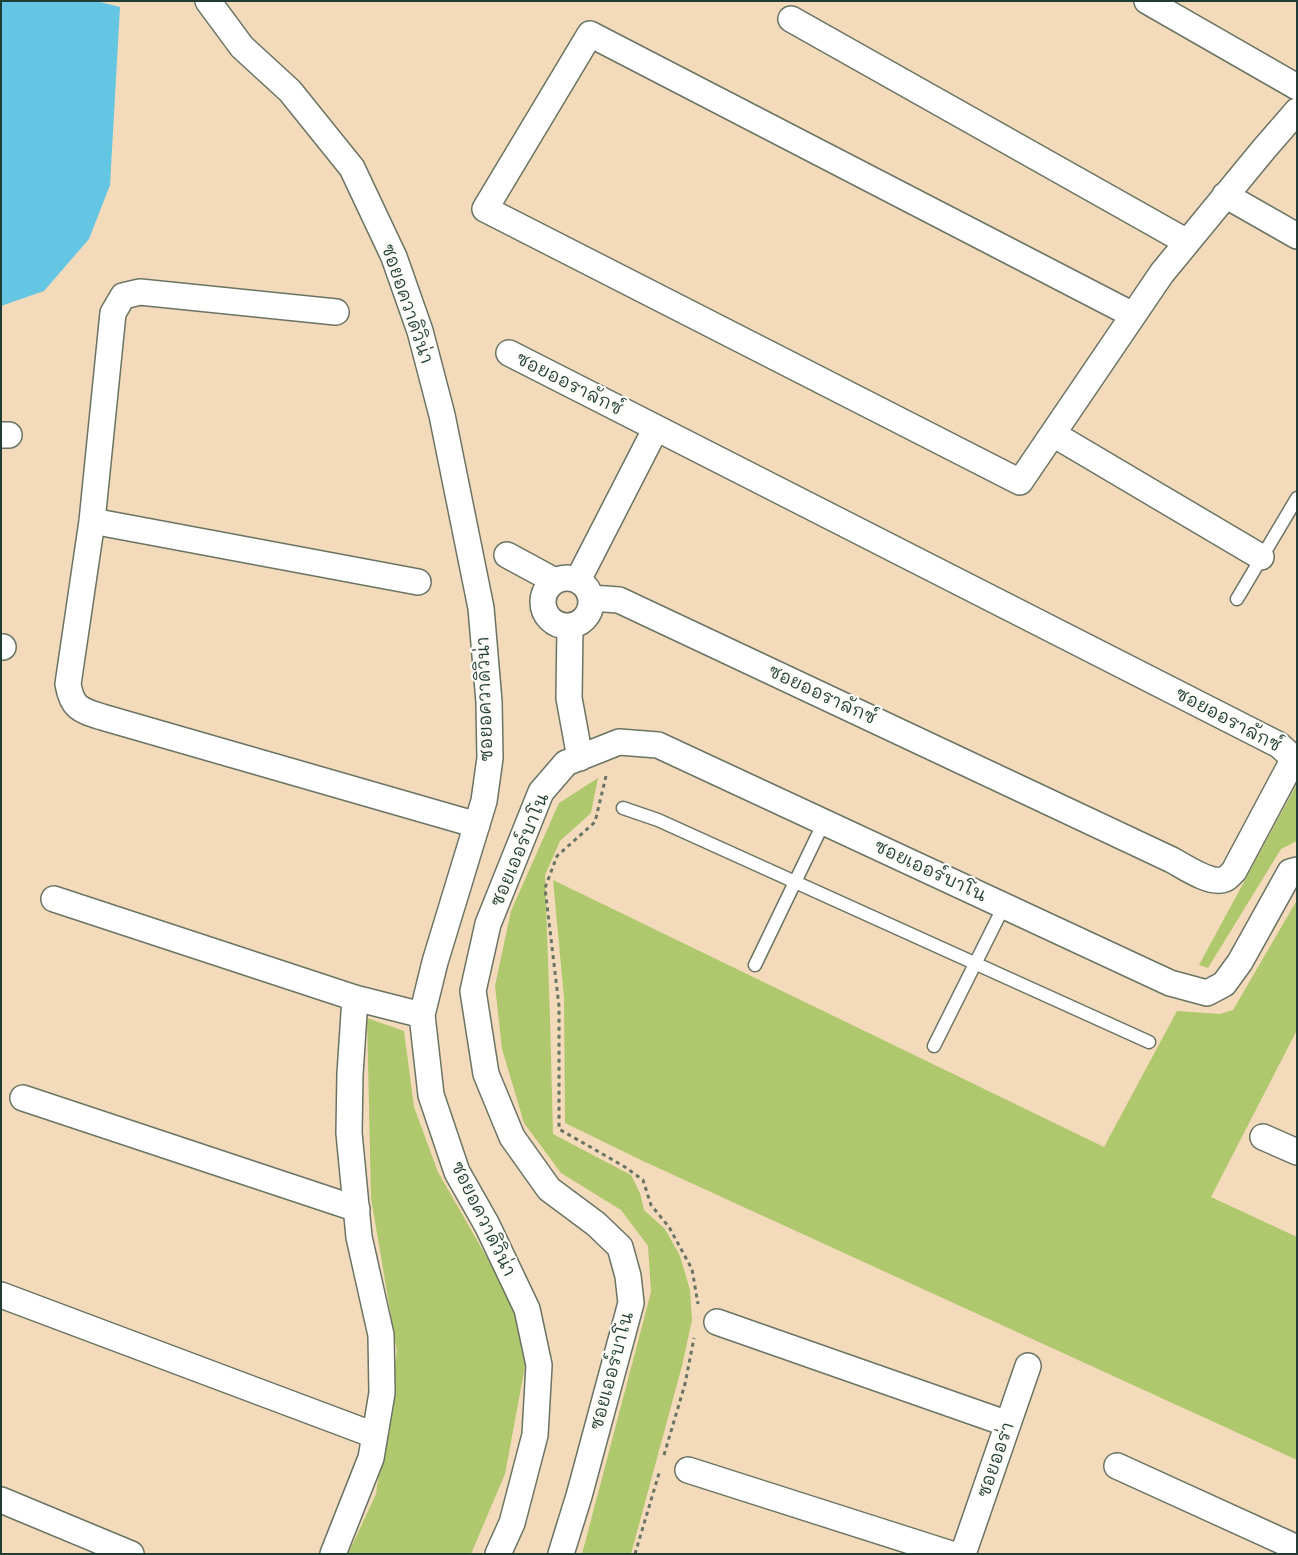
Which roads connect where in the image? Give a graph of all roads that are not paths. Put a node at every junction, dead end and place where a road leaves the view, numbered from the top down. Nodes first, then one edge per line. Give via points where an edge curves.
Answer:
1 (208, 1) edge
2 (1147, 1) edge
3 (790, 19) dead end
4 (1297, 87) edge
5 (1297, 111) edge
6 (1225, 195) junction
7 (1297, 236) edge
8 (1187, 242) junction
9 (336, 312) dead end
10 (1133, 316) junction
11 (509, 353) dead end
12 (656, 428) junction
13 (1053, 434) junction
14 (1297, 498) edge
15 (92, 521) junction
16 (507, 555) dead end
17 (1261, 557) junction
18 (418, 582) dead end
19 (575, 587) junction
20 (1237, 599) dead end
21 (570, 626) junction
22 (580, 758) junction
23 (623, 808) dead end
24 (824, 822) junction
25 (477, 825) junction
26 (1297, 870) edge
27 (796, 882) junction
28 (54, 900) dead end
29 (1004, 906) junction
30 (975, 964) junction
31 (755, 965) dead end
32 (355, 998) junction
33 (422, 1015) junction
34 (1149, 1042) dead end
35 (934, 1046) dead end
36 (23, 1098) dead end
37 (1264, 1137) dead end
38 (1297, 1152) edge
39 (357, 1209) junction
40 (1, 1295) edge
41 (704, 1322) road end
42 (1028, 1366) dead end
43 (1008, 1424) junction
44 (374, 1435) junction
45 (1117, 1466) dead end
46 (688, 1470) dead end
47 (1, 1500) edge
48 (1297, 1548) edge
49 (131, 1554) edge
50 (333, 1554) edge
51 (498, 1554) edge
52 (561, 1554) edge
53 (951, 1554) edge
54 (963, 1554) edge

1 - 25 street, ซอยอควาดิวิน่า via 242,47 290,91 352,168 394,257 420,331 442,415 480,608 490,758
2 - 4 street
3 - 8 street
5 - 6 street
6 - 7 street
6 - 8 street
8 - 10 street
9 - 15 street via 140,292 123,296 114,313
10 - 13 street
10 - 13 street via 590,34 485,209 1020,482
11 - 12 street, ซอยออราลักซ์
12 - 19 street
12 - 19 street, ซอยออราลักซ์ via 1279,745 1291,756 1291,764 1234,872 1217,881 619,600
13 - 17 street
14 - 17 lane
15 - 18 street
15 - 25 street via 68,684 70,698 81,710
16 - 19 street, ซอยออราลักซ์
17 - 20 lane
19 - 21 street via 591,606 584,619
19 - 21 street via 548,586 542,601 544,610 554,623
21 - 22 street via 569,698
22 - 24 street, ซอยเออร์บาโน via 619,742 658,744
22 - 52 street, ซอยเออร์บาโน via 566,764 541,792 488,924 473,991 486,1074 512,1136 550,1188 620,1247 628,1276 631,1303
23 - 27 lane via 658,820
24 - 27 lane
24 - 29 street, ซอยเออร์บาโน
25 - 33 street, ซอยอควาดิวิน่า
26 - 29 street, ซอยเออร์บาโน via 1290,872 1240,962 1224,984 1207,993 1170,983
27 - 30 lane
27 - 31 lane
28 - 32 street
29 - 30 lane
30 - 34 lane
30 - 35 lane
32 - 33 street
32 - 39 street via 349,1133
33 - 51 street, ซอยอควาดิวิน่า via 431,1095 457,1172 527,1309 538,1365 535,1435 512,1523
36 - 39 street
37 - 38 street
39 - 44 street via 380,1335 382,1393
40 - 44 street
41 - 43 street
42 - 43 street, ซอยออร่า
43 - 54 street, ซอยออร่า
44 - 50 street via 371,1458
45 - 48 street
46 - 53 street
47 - 49 street

